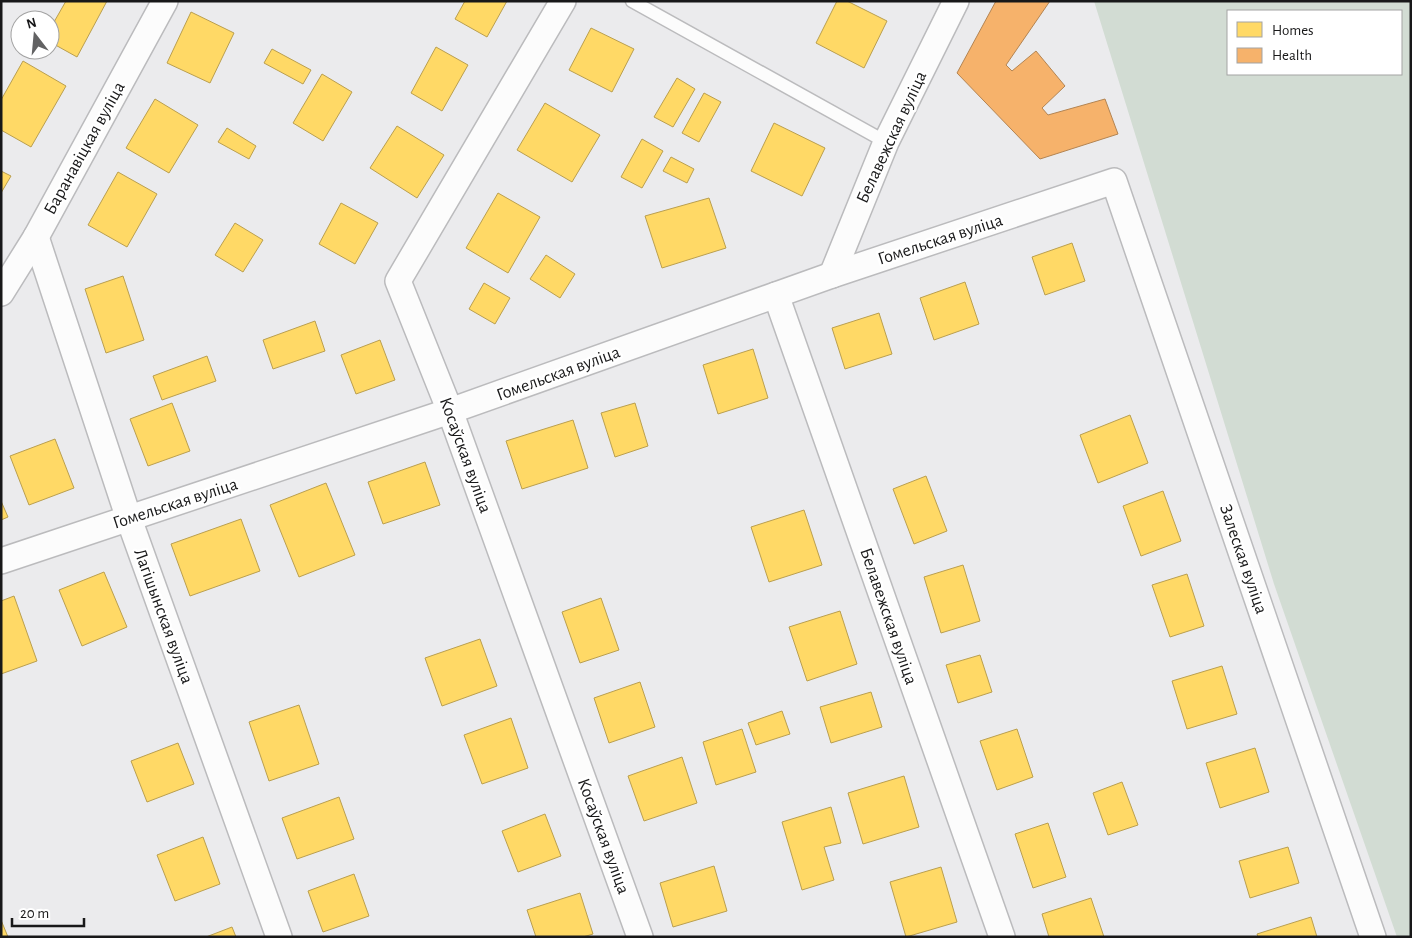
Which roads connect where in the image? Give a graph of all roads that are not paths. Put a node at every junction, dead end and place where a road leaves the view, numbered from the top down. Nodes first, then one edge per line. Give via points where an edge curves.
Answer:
1 (165, 1) edge
2 (563, 1) edge
3 (632, 1) edge
4 (956, 1) edge
5 (886, 142) junction
6 (1114, 181) joint
7 (36, 237) junction
8 (832, 275) junction
9 (1, 293) edge
10 (776, 295) junction
11 (450, 411) junction
12 (129, 518) junction
13 (1, 561) edge
14 (279, 937) edge
15 (640, 937) edge
16 (1002, 937) edge
17 (1373, 937) edge

1 - 7 street, Баранавіцкая вуліца
2 - 11 street, Косаўская вуліца via 398,281
3 - 5 lane
4 - 5 street, Белавежская вуліца
5 - 8 street, Белавежская вуліца
6 - 8 street, Гомельская вуліца
6 - 17 street, Залеская вуліца
7 - 9 street, Баранавіцкая вуліца
7 - 12 street, Лагішынская вуліца
8 - 10 street, Гомельская вуліца
10 - 11 street, Гомельская вуліца
10 - 16 street, Белавежская вуліца
11 - 12 street, Гомельская вуліца
11 - 15 street, Косаўская вуліца
12 - 13 street, Гомельская вуліца
12 - 14 street, Лагішынская вуліца

